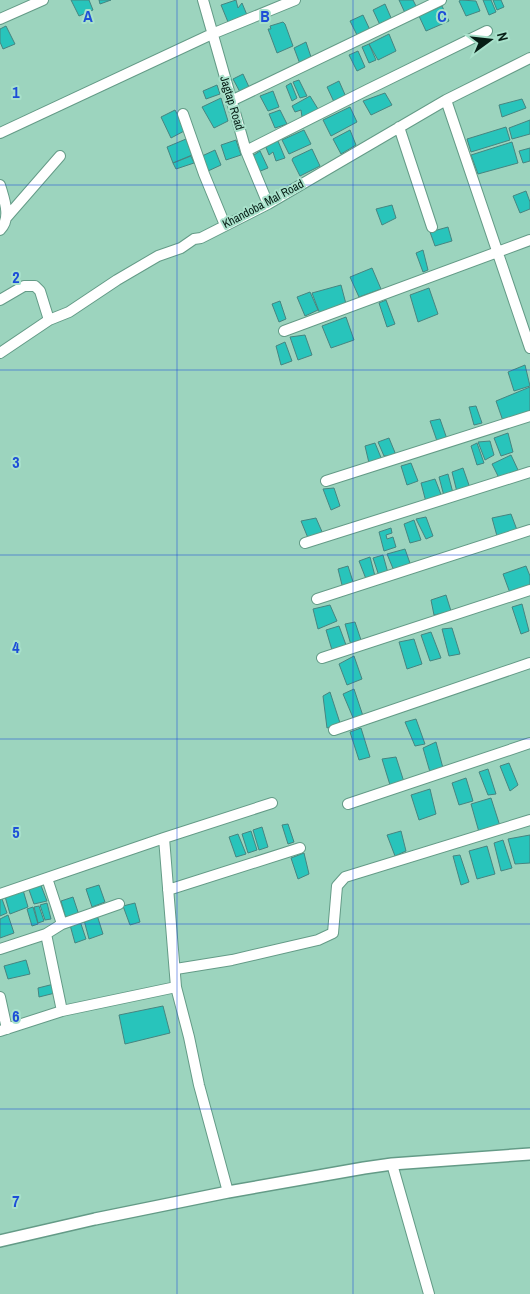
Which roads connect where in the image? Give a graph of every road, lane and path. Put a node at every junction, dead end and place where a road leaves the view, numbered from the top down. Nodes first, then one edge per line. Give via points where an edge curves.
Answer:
1 (44, 0) edge
2 (203, 0) edge
3 (295, 0) edge
4 (442, 0) edge
5 (0, 19) edge
6 (487, 32) dead end
7 (212, 34) junction
8 (528, 59) edge
9 (530, 70) edge
10 (446, 100) junction
11 (231, 101) junction
12 (183, 114) dead end
13 (399, 127) junction
14 (0, 133) edge
15 (246, 151) junction
16 (60, 156) dead end
17 (0, 185) edge
18 (268, 204) junction
19 (6, 218) junction
20 (225, 225) junction
21 (432, 227) dead end
22 (0, 230) edge
23 (530, 240) edge
24 (498, 252) junction
25 (0, 300) edge
26 (49, 320) junction
27 (284, 331) dead end
28 (530, 348) edge
29 (0, 353) edge
30 (530, 416) edge
31 (530, 472) edge
32 (326, 481) dead end
33 (530, 530) edge
34 (305, 543) dead end
35 (530, 590) edge
36 (317, 599) dead end
37 (322, 658) dead end
38 (530, 663) edge
39 (334, 730) dead end
40 (530, 744) edge
41 (272, 803) dead end
42 (348, 804) dead end
43 (530, 820) edge
44 (164, 838) junction
45 (300, 848) dead end
46 (47, 878) junction
47 (168, 890) junction
48 (0, 894) edge
49 (119, 904) dead end
50 (62, 924) junction
51 (46, 934) junction
52 (0, 949) edge
53 (176, 969) junction
54 (176, 987) junction
55 (0, 997) edge
56 (62, 1011) junction
57 (4, 1030) edge
58 (530, 1154) edge
59 (392, 1164) junction
60 (228, 1192) junction
61 (0, 1241) edge
62 (429, 1294) edge

1 - 5 street
2 - 7 street, Jagtap Road
3 - 7 street
4 - 11 street
6 - 15 street
7 - 11 street, Jagtap Road
7 - 14 street
8 - 9 street
8 - 10 street, Khandoba Mal Road
10 - 13 street, Khandoba Mal Road
10 - 24 street
11 - 15 street, Jagtap Road
12 - 20 street
13 - 18 street, Khandoba Mal Road
13 - 21 street
15 - 18 street, Jagtap Road
16 - 19 street
17 - 19 street via 7,209
18 - 20 street, Khandoba Mal Road
19 - 22 street
20 - 26 street, Khandoba Mal Road via 158,256 69,312
23 - 24 street
24 - 27 street
24 - 28 street
25 - 26 street via 24,286 35,286 40,291
26 - 29 street, Khandoba Mal Road
30 - 32 street
31 - 34 street
33 - 36 street
35 - 37 street
38 - 39 street
40 - 42 street
41 - 44 street
43 - 53 street via 344,877 338,886 333,933 318,940
44 - 46 street
44 - 47 street
45 - 47 street
46 - 48 street
46 - 50 street
47 - 53 street
49 - 50 street
50 - 51 street
51 - 52 street
51 - 56 street
53 - 54 street
54 - 56 street
54 - 60 street
55 - 57 street
56 - 57 street
58 - 59 street
59 - 60 street
59 - 62 street
60 - 61 street

